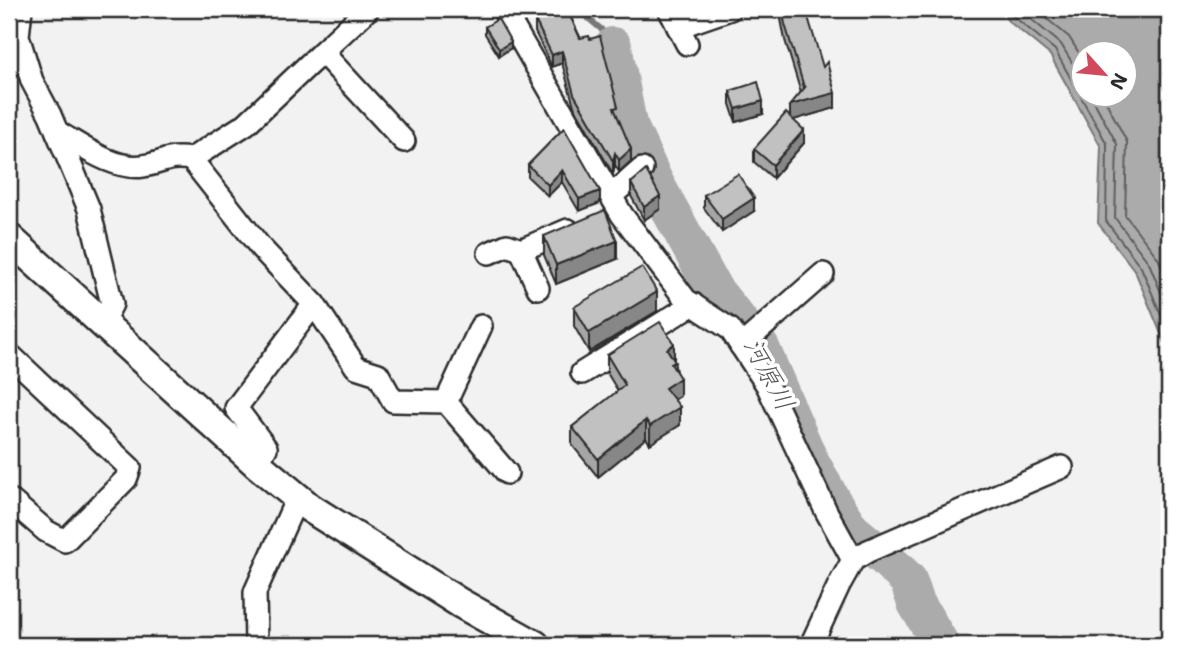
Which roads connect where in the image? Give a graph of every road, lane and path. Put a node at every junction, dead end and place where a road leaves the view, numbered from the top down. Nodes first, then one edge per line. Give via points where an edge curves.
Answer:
1 (22, 9) edge
2 (368, 9) edge
3 (503, 9) edge
4 (730, 9) edge
5 (678, 27) edge
6 (322, 52) junction
7 (57, 132) junction
8 (404, 141) dead end
9 (191, 159) junction
10 (642, 169) edge
11 (615, 202) junction
12 (9, 238) edge
13 (521, 250) junction
14 (489, 253) dead end
15 (823, 274) dead end
16 (538, 288) dead end
17 (314, 304) junction
18 (693, 304) junction
19 (102, 323) junction
20 (481, 326) dead end
21 (741, 346) junction
22 (9, 354) edge
23 (582, 373) dead end
24 (446, 402) junction
25 (257, 464) junction
26 (1062, 467) dead end
27 (508, 473) dead end
28 (297, 498) junction
29 (9, 499) edge
30 (853, 560) junction
31 (256, 645) edge
32 (535, 645) edge
33 (811, 645) edge

1 - 7 street via 18,36 32,80
2 - 6 street
3 - 11 street
4 - 5 street
6 - 8 street
6 - 9 street via 246,124
7 - 9 street via 124,166 143,166 176,156
7 - 19 street via 89,209 112,304
9 - 17 street via 261,248
10 - 11 street
11 - 13 street via 588,221
11 - 18 street
12 - 19 street
13 - 14 street via 507,245
13 - 16 street
15 - 21 street
17 - 24 street via 356,367 378,374 393,401
17 - 25 street via 236,408 266,448
18 - 21 street via 730,329
18 - 23 street
19 - 25 street
20 - 24 street
21 - 30 street via 767,385
22 - 29 street via 130,468 126,479 65,541
24 - 27 street
25 - 28 street
26 - 30 street
28 - 31 street via 255,592
28 - 32 street via 369,547
30 - 33 street

